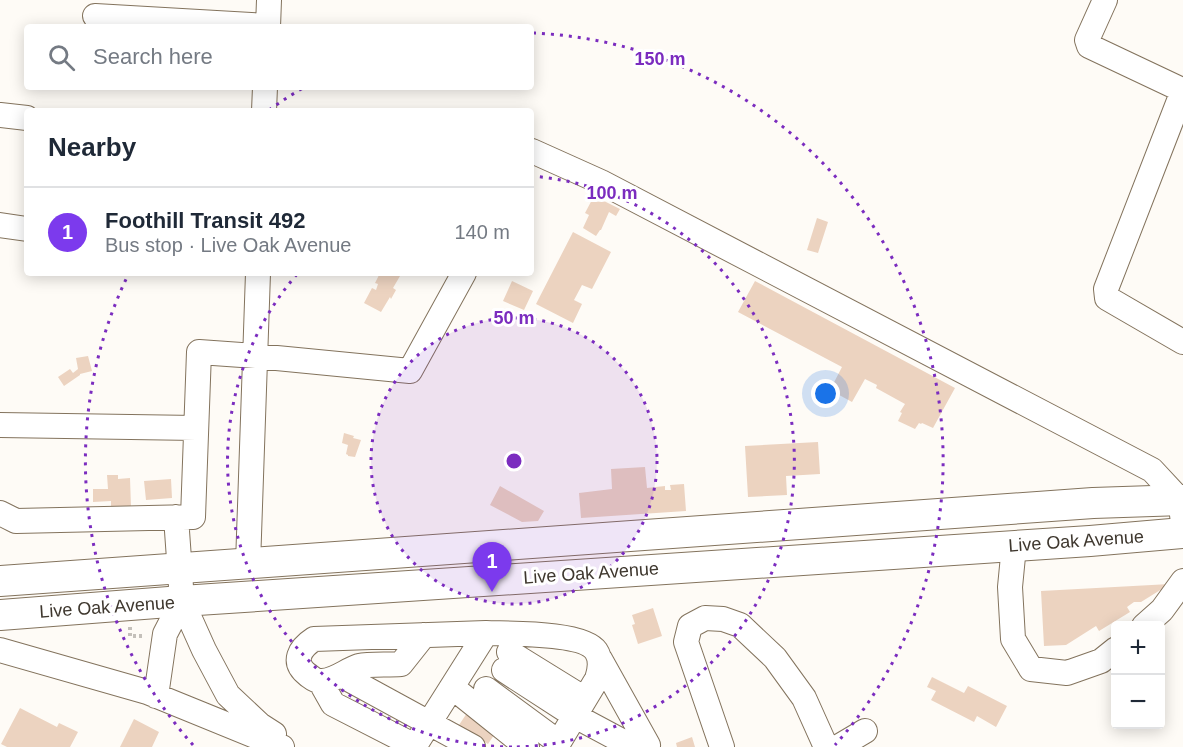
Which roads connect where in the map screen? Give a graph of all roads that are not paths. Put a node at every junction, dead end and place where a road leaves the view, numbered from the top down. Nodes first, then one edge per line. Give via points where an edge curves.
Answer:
1 (269, 0) edge
2 (1105, 0) edge
3 (95, 16) dead end
4 (221, 24) edge
5 (268, 24) edge
6 (266, 90) edge
7 (264, 108) edge
8 (0, 116) edge
9 (24, 118) edge
10 (534, 152) edge
11 (0, 225) edge
12 (24, 229) edge
13 (258, 276) edge
14 (462, 276) edge
15 (1183, 342) edge
16 (255, 356) junction
17 (0, 425) edge
18 (196, 428) junction
19 (1182, 507) edge
20 (0, 513) edge
21 (176, 517) junction
22 (1183, 533) edge
23 (1014, 546) junction
24 (248, 564) junction
25 (179, 569) junction
26 (0, 581) edge
27 (1183, 582) edge
28 (182, 601) junction
29 (0, 615) edge
30 (1150, 621) edge
31 (486, 633) junction
32 (424, 635) junction
33 (0, 650) edge
34 (508, 652) junction
35 (1111, 653) edge
36 (600, 659) junction
37 (330, 678) junction
38 (452, 687) junction
39 (156, 696) junction
40 (479, 696) junction
41 (580, 707) junction
42 (429, 722) junction
43 (865, 731) dead end
44 (464, 744) edge
45 (557, 745) edge
46 (414, 746) edge
47 (282, 747) edge
48 (294, 747) edge
49 (527, 747) edge
50 (633, 747) edge
51 (647, 747) edge
52 (722, 747) edge
53 (826, 747) edge
54 (838, 747) edge

1 - 5 street
2 - 15 street via 1087,40 1089,46 1182,93 1106,294
3 - 4 street
6 - 7 street
8 - 9 street
10 - 19 street via 601,182 1152,470
11 - 12 street
13 - 16 street
14 - 16 street via 411,371
16 - 18 street via 199,352
16 - 24 street
17 - 18 street
18 - 21 street via 193,517
19 - 24 main road, Live Oak Avenue via 1093,503
20 - 21 street via 16,521
21 - 25 street
22 - 23 main road, Live Oak Avenue
23 - 28 main road, Live Oak Avenue
23 - 35 street via 1010,586 1013,639 1031,669 1067,673 1101,661
24 - 25 main road, Live Oak Avenue
25 - 26 main road, Live Oak Avenue
25 - 28 street
27 - 30 street
28 - 29 main road, Live Oak Avenue
28 - 39 street via 165,634
28 - 48 street via 228,695 260,725
31 - 32 street
31 - 34 street
31 - 38 street
32 - 37 street via 401,664 360,666
32 - 37 street via 314,639 302,649 298,661 315,680
33 - 39 street
34 - 36 street via 563,637 592,647
34 - 40 street
34 - 41 street
36 - 41 street via 597,679
36 - 51 street
37 - 42 street
37 - 46 street via 333,704
38 - 40 street
38 - 42 street
39 - 47 street
40 - 45 street
40 - 49 street
41 - 45 street
41 - 50 street
42 - 44 street
42 - 46 street
43 - 54 street
52 - 53 street via 686,642 690,626 705,618 740,625 775,658 804,698

